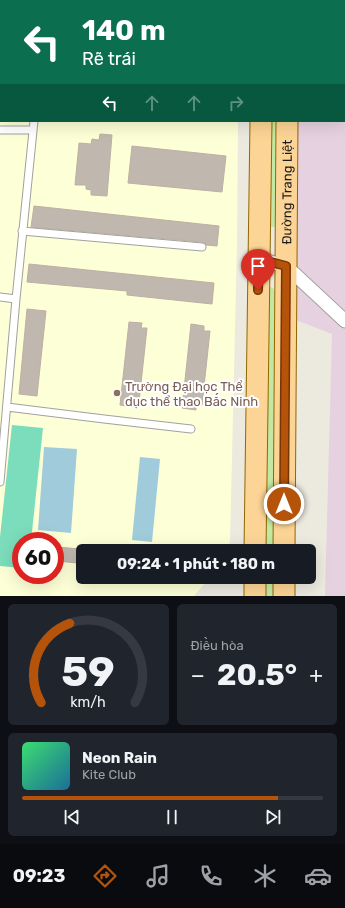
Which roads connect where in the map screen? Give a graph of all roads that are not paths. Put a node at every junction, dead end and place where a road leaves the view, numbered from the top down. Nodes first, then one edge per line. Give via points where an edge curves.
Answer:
1 (34, 122) edge
2 (261, 122) edge
3 (287, 122) edge
4 (0, 130) edge
5 (33, 130) junction
6 (22, 231) junction
7 (202, 248) dead end
8 (259, 259) junction
9 (286, 266) junction
10 (0, 297) edge
11 (16, 299) junction
12 (345, 321) edge
13 (7, 407) junction
14 (191, 429) dead end
15 (1, 460) edge
16 (0, 482) edge
17 (255, 544) edge
18 (284, 544) edge
19 (255, 584) edge
20 (284, 584) edge
21 (255, 596) edge
22 (284, 596) edge

1 - 5 lane
2 - 8 main road, Đường Trang Liệt
3 - 9 main road, Đường Trang Liệt
4 - 5 lane
5 - 6 lane
6 - 7 lane
6 - 11 lane
8 - 9 street
8 - 17 main road, Đường Trang Liệt
9 - 12 street
9 - 18 main road, Đường Trang Liệt
10 - 11 lane
11 - 13 lane
13 - 14 lane
13 - 15 lane
15 - 16 lane
19 - 21 main road
20 - 22 main road

